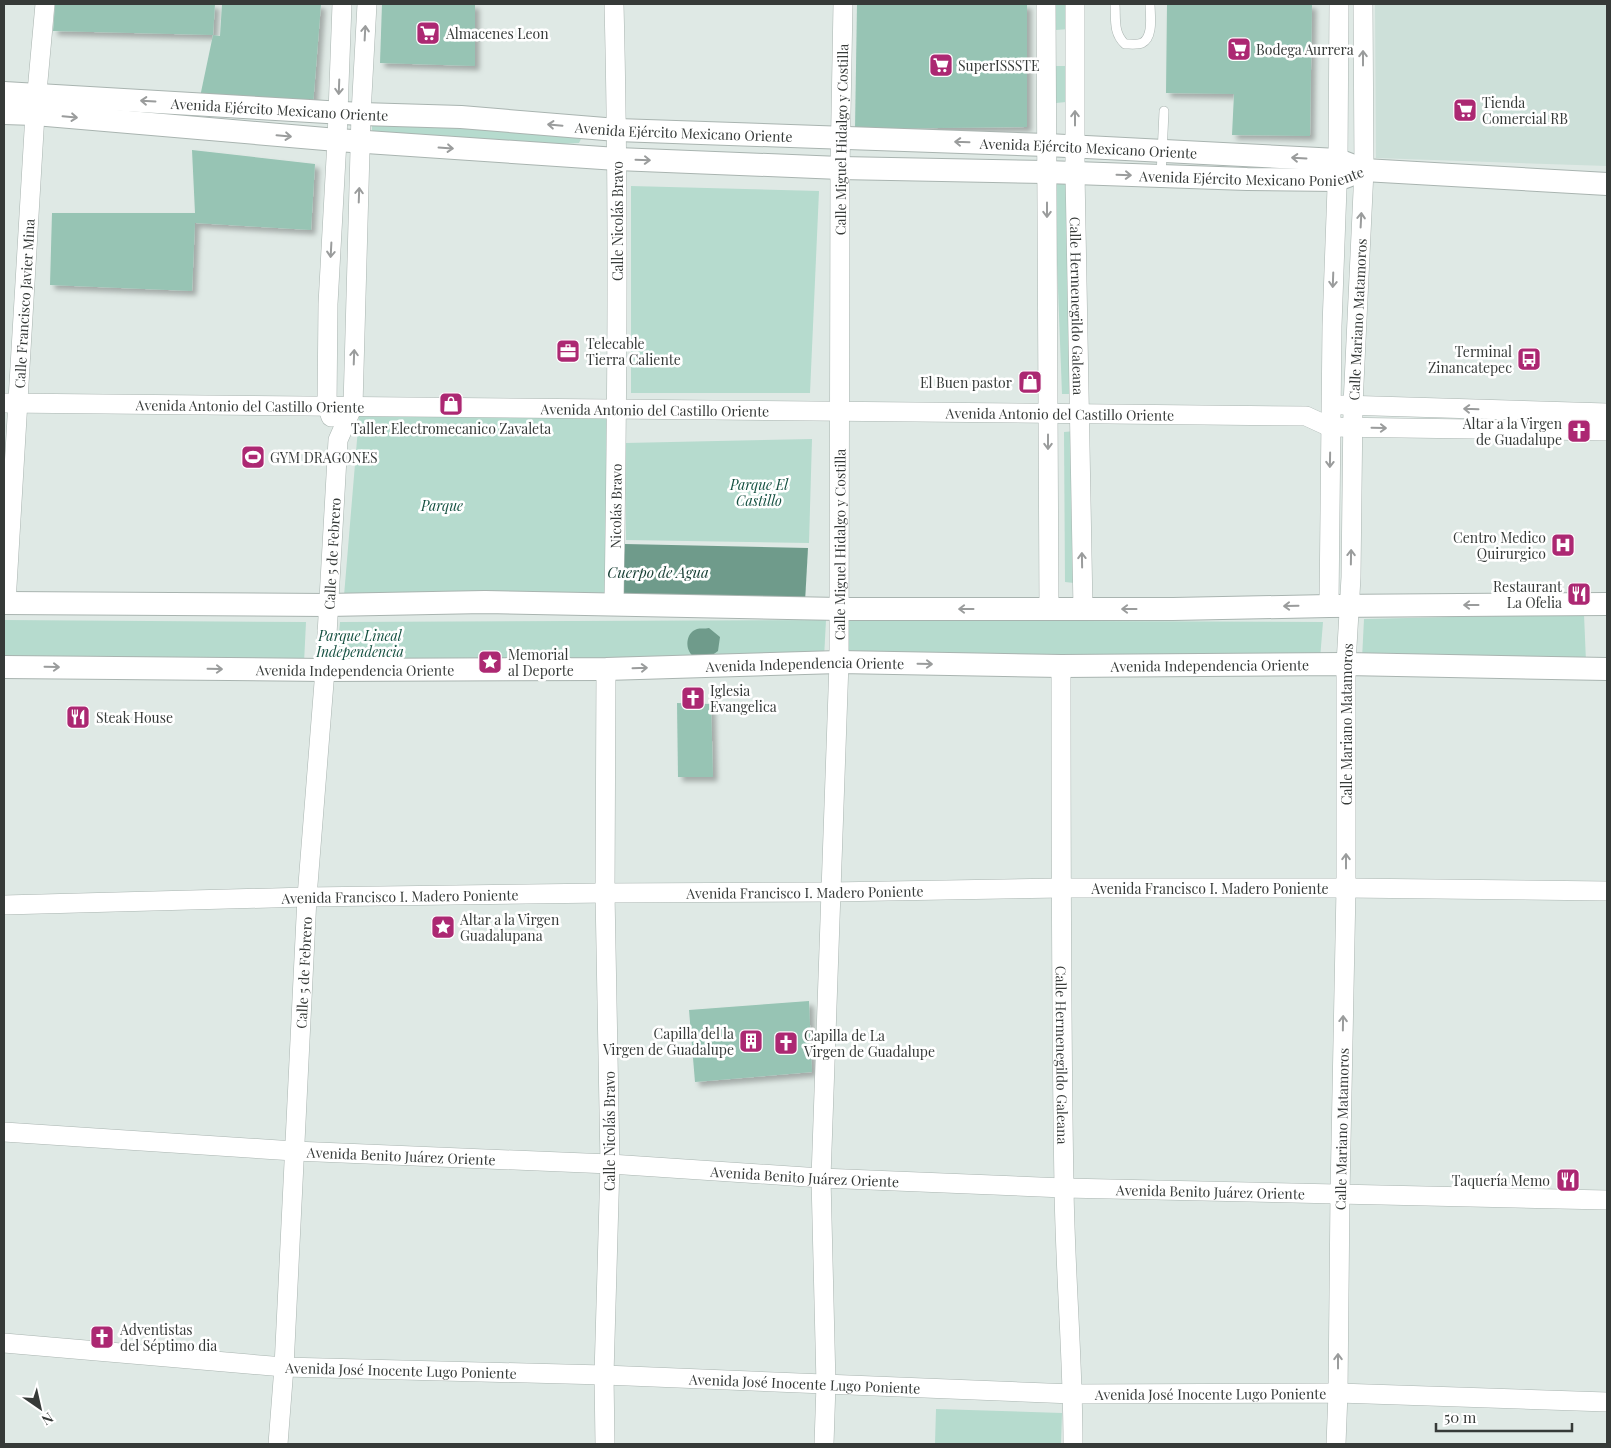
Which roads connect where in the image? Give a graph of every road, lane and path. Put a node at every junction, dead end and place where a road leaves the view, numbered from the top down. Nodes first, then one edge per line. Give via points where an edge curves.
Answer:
1 (45, 4) edge
2 (342, 4) edge
3 (367, 4) edge
4 (614, 4) edge
5 (843, 4) edge
6 (1046, 4) edge
7 (1075, 4) edge
8 (1115, 4) edge
9 (1150, 4) edge
10 (1338, 4) edge
11 (1363, 4) edge
12 (1075, 39) junction
13 (1046, 40) junction
14 (4, 92) edge
15 (36, 104) junction
16 (252, 107) junction
17 (1164, 111) dead end
18 (4, 113) edge
19 (338, 113) junction
20 (361, 114) junction
21 (617, 130) junction
22 (250, 133) junction
23 (841, 138) junction
24 (338, 140) junction
25 (361, 142) junction
26 (1047, 145) junction
27 (1076, 146) junction
28 (1162, 151) junction
29 (1250, 155) junction
30 (617, 159) junction
31 (840, 168) junction
32 (1338, 170) junction
33 (1364, 170) junction
34 (1046, 172) junction
35 (1075, 173) junction
36 (1161, 176) junction
37 (1248, 179) junction
38 (1607, 184) edge
39 (11, 403) edge
40 (1330, 405) junction
41 (1353, 405) junction
42 (328, 406) junction
43 (353, 406) junction
44 (617, 409) junction
45 (1502, 410) junction
46 (839, 411) junction
47 (1607, 413) edge
48 (1048, 414) junction
49 (1079, 414) junction
50 (1306, 416) junction
51 (1330, 427) junction
52 (1353, 427) junction
53 (1501, 430) junction
54 (1607, 431) edge
55 (338, 440) junction
56 (5, 603) edge
57 (614, 604) junction
58 (1607, 604) edge
59 (327, 605) junction
60 (1339, 606) junction
61 (840, 609) junction
62 (1049, 609) junction
63 (1083, 609) junction
64 (839, 662) junction
65 (1346, 664) junction
66 (4, 666) edge
67 (1061, 666) junction
68 (606, 669) junction
69 (1607, 669) edge
70 (325, 670) junction
71 (1061, 888) junction
72 (1346, 888) junction
73 (1607, 891) edge
74 (605, 892) junction
75 (831, 892) junction
76 (307, 897) junction
77 (4, 905) edge
78 (4, 1132) edge
79 (294, 1151) junction
80 (610, 1164) junction
81 (821, 1178) junction
82 (1064, 1188) junction
83 (1340, 1194) junction
84 (1607, 1200) edge
85 (4, 1343) edge
86 (284, 1367) junction
87 (604, 1375) junction
88 (826, 1384) junction
89 (1338, 1393) junction
90 (1073, 1394) junction
91 (1607, 1402) edge
92 (278, 1444) edge
93 (605, 1444) edge
94 (824, 1444) edge
95 (1073, 1444) edge
96 (1336, 1444) edge

1 - 15 street, Calle Francisco Javier Mina
2 -> 19 street, Calle 5 de Febrero
20 -> 3 street, Calle 5 de Febrero
4 - 21 street, Calle Nicolás Bravo
5 - 23 street, Calle Miguel Hidalgo y Costilla
6 - 13 street, Calle Hermenegildo Galeana
7 - 12 street, Calle Hermenegildo Galeana
8 - 9 lane via 1116,31 1125,44 1142,43 1147,38
10 - 32 street, Calle Mariano Matamoros
33 -> 11 street, Calle Mariano Matamoros
12 - 13 street
27 -> 12 street, Calle Hermenegildo Galeana
13 - 26 street, Calle Hermenegildo Galeana
14 - 15 street, Avenida Ejército Mexicano Oriente
16 -> 15 street, Avenida Ejército Mexicano Oriente
15 - 18 street, Avenida Ejército Mexicano Oriente
15 -> 22 street, Avenida Ejército Mexicano Oriente
15 - 39 street, Calle Francisco Javier Mina
16 - 19 street, Avenida Ejército Mexicano Oriente
16 - 22 street
17 - 28 lane
19 - 20 street, Avenida Ejército Mexicano Oriente
19 - 24 street, Calle 5 de Febrero
21 -> 20 street, Avenida Ejército Mexicano Oriente via 461,117
20 - 25 street, Calle 5 de Febrero
21 - 23 street, Avenida Ejército Mexicano Oriente
21 - 30 street, Calle Nicolás Bravo
22 -> 24 street, Avenida Ejército Mexicano Oriente
26 -> 23 street, Avenida Ejército Mexicano Oriente
23 - 31 street, Calle Miguel Hidalgo y Costilla
24 - 25 street, Avenida Ejército Mexicano Oriente
24 -> 42 street, Calle 5 de Febrero via 328,304
25 -> 30 street, Avenida Ejército Mexicano Oriente
43 -> 25 street, Calle 5 de Febrero
26 - 27 street, Avenida Ejército Mexicano Oriente
26 - 34 street, Calle Hermenegildo Galeana
27 - 28 street, Avenida Ejército Mexicano Oriente
27 - 35 street, Calle Hermenegildo Galeana
28 - 29 street, Avenida Ejército Mexicano Oriente
28 - 36 lane
32 -> 29 street, Avenida Ejército Mexicano Oriente
29 - 37 street
30 -> 31 street, Avenida Ejército Mexicano Oriente
30 - 44 street, Calle Nicolás Bravo
31 - 34 street, Avenida Ejército Mexicano Oriente
31 - 46 street, Calle Miguel Hidalgo y Costilla
32 - 33 street, Avenida Ejército Mexicano Oriente
32 - 37 street, Avenida Ejército Mexicano Poniente
32 -> 40 street, Calle Mariano Matamoros
33 - 38 street, Avenida Ejército Mexicano Poniente
41 -> 33 street, Calle Mariano Matamoros
34 - 35 street, Avenida Ejército Mexicano Oriente
34 -> 48 street, Calle Hermenegildo Galeana
35 -> 36 street, Avenida Ejército Mexicano Poniente
35 - 49 street, Calle Hermenegildo Galeana
36 - 37 street, Avenida Ejército Mexicano Poniente
39 - 42 street, Avenida Antonio del Castillo Oriente
39 - 56 street, Calle Francisco Javier Mina
40 - 41 street, Avenida Antonio del Castillo Oriente
40 - 50 street, Avenida Antonio del Castillo Oriente
40 - 51 street, Calle Mariano Matamoros
45 -> 41 street, Avenida Antonio del Castillo Oriente
41 - 52 street, Calle Mariano Matamoros
42 - 43 street, Avenida Antonio del Castillo Oriente
42 - 55 street, Calle 5 de Febrero
43 - 44 street, Avenida Antonio del Castillo Oriente
43 - 55 street, Calle 5 de Febrero
44 - 46 street, Avenida Antonio del Castillo Oriente
44 - 57 street, Nicolás Bravo
45 - 47 street, Avenida Antonio del Castillo Oriente
45 - 53 street
46 - 48 street, Avenida Antonio del Castillo Oriente
46 - 61 street, Calle Miguel Hidalgo y Costilla
48 - 49 street, Avenida Antonio del Castillo Oriente
48 -> 62 street, Calle Hermenegildo Galeana
49 - 50 street, Avenida Antonio del Castillo Oriente
63 -> 49 street, Calle Hermenegildo Galeana
50 - 51 street, Avenida Antonio del Castillo Oriente
51 - 52 street, Avenida Antonio del Castillo Oriente
51 -> 60 street, Calle Mariano Matamoros
52 -> 53 street, Avenida Antonio del Castillo Oriente
60 -> 52 street, Calle Mariano Matamoros
53 - 54 street, Avenida Antonio del Castillo Oriente
55 - 59 street, Calle 5 de Febrero
56 - 59 street
57 - 59 street
57 - 61 street
58 -> 60 street
59 - 70 street, Calle 5 de Febrero
60 -> 63 street
60 - 65 street, Calle Mariano Matamoros
62 -> 61 street
61 - 64 street, Calle Miguel Hidalgo y Costilla
62 - 63 street
64 -> 67 street, Avenida Independencia Oriente
68 -> 64 street, Avenida Independencia Oriente
64 - 75 street, Calle Miguel Hidalgo y Costilla
65 - 67 street, Avenida Independencia Oriente
65 - 69 street, Avenida Independencia Oriente
72 -> 65 street, Calle Mariano Matamoros
66 -> 70 street, Avenida Independencia Oriente
67 - 71 street, Calle Hermenegildo Galeana
68 - 70 street, Avenida Independencia Oriente
68 - 74 street, Calle Nicolás Bravo
70 - 76 street, Calle 5 de Febrero
71 - 72 street, Avenida Francisco I. Madero Poniente
71 - 75 street, Avenida Francisco I. Madero Poniente
71 - 82 street, Calle Hermenegildo Galeana
72 - 73 street, Avenida Francisco I. Madero Poniente
83 -> 72 street, Calle Mariano Matamoros
74 - 75 street, Avenida Francisco I. Madero Poniente
74 - 76 street, Avenida Francisco I. Madero Poniente
74 - 80 street, Calle Nicolás Bravo
75 - 81 street, Calle Miguel Hidalgo y Costilla
76 - 77 street, Avenida Francisco I. Madero Poniente
76 - 79 street, Calle 5 de Febrero
78 - 79 street, Avenida Benito Juárez Oriente
79 - 80 street, Avenida Benito Juárez Oriente
79 - 86 street, Calle 5 de Febrero
80 - 81 street, Avenida Benito Juárez Oriente
80 - 87 street, Calle Nicolás Bravo
81 - 82 street, Avenida Benito Juárez Oriente
81 - 88 street, Calle Miguel Hidalgo y Costilla
82 - 83 street, Avenida Benito Juárez Oriente
82 - 90 street, Calle Hermenegildo Galeana
83 - 84 street, Avenida Benito Juárez Oriente
89 -> 83 street, Calle Mariano Matamoros
85 - 86 street, Avenida José Inocente Lugo Poniente
86 - 87 street, Avenida José Inocente Lugo Poniente
86 - 92 street, Calle 5 de Febrero
87 - 88 street, Avenida José Inocente Lugo Poniente
87 - 93 street, Calle Nicolás Bravo
88 - 90 street, Avenida José Inocente Lugo Poniente
88 - 94 street, Calle Miguel Hidalgo y Costilla
89 - 90 street, Avenida José Inocente Lugo Poniente
89 - 91 street, Avenida José Inocente Lugo Poniente
89 - 96 street, Calle Mariano Matamoros
90 - 95 street, Calle Hermenegildo Galeana

